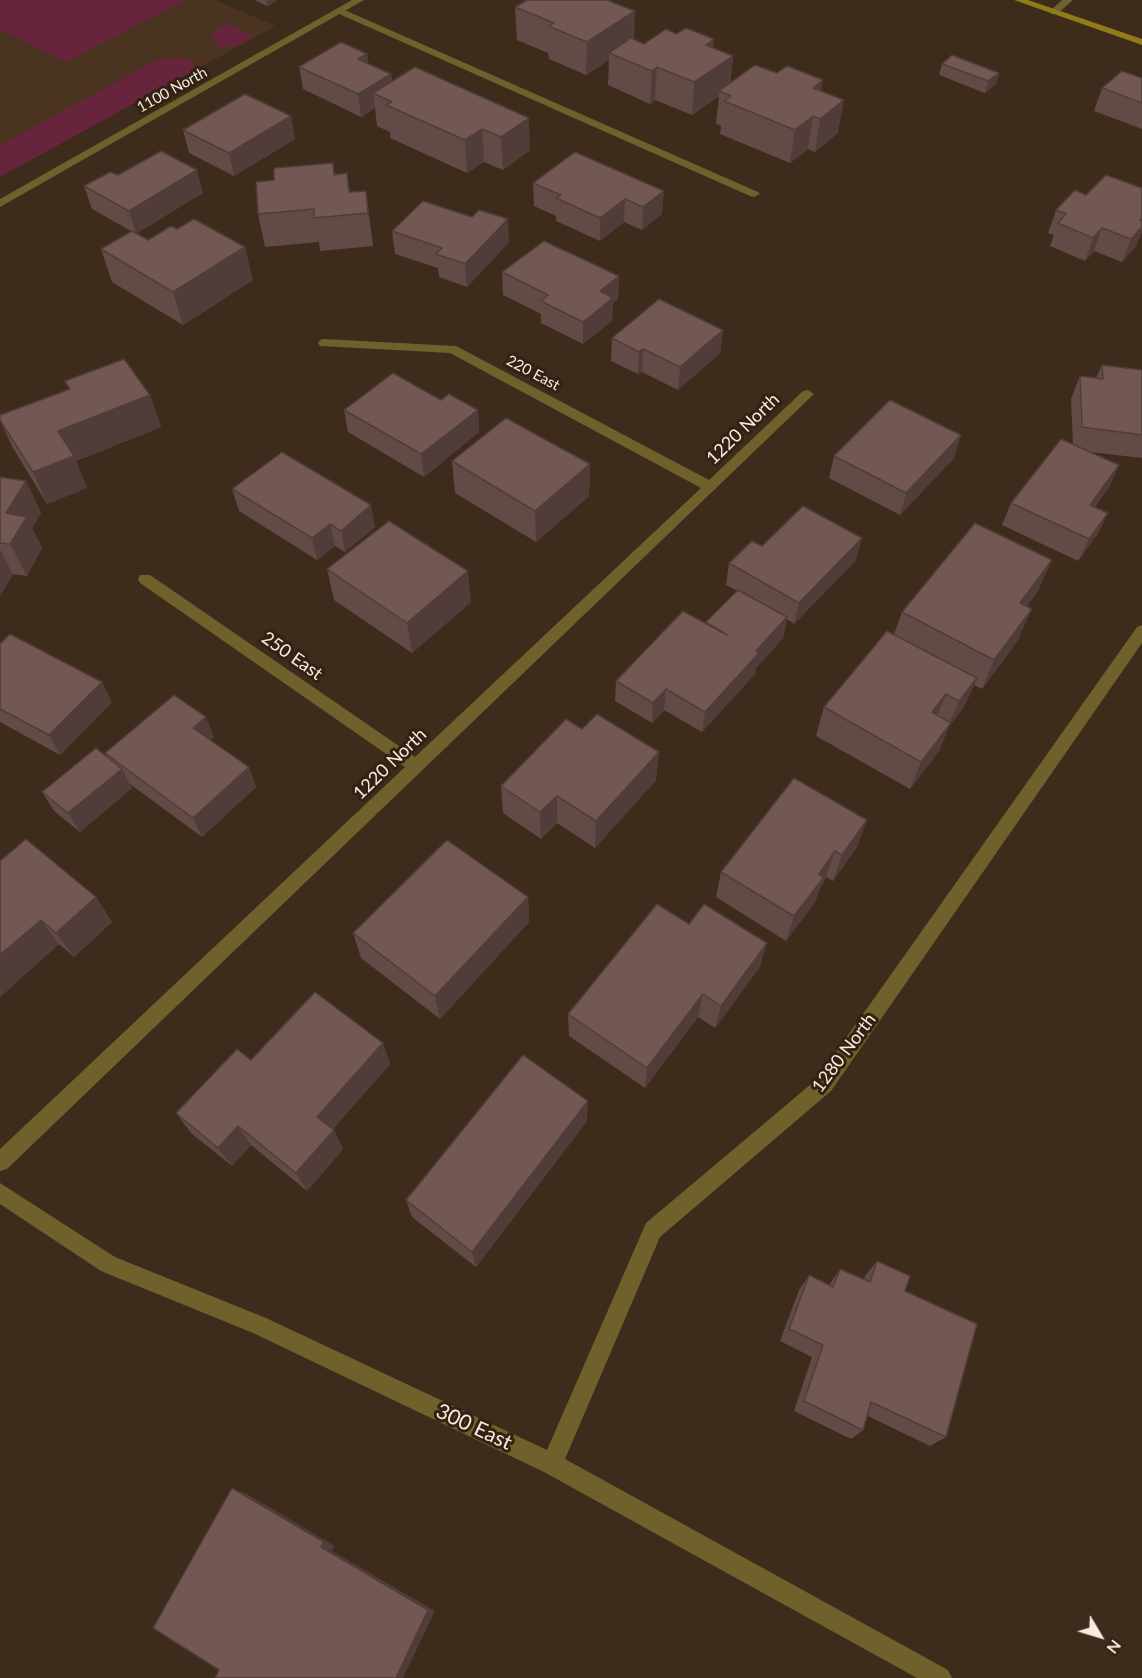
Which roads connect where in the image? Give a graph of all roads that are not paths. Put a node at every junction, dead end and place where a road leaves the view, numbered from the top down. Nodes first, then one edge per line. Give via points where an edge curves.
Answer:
1 (359, 0) edge
2 (1019, 0) edge
3 (1068, 0) edge
4 (340, 11) junction
5 (1054, 12) junction
6 (1142, 42) edge
7 (754, 194) dead end
8 (0, 204) edge
9 (324, 343) dead end
10 (808, 394) dead end
11 (711, 487) junction
12 (145, 579) dead end
13 (1142, 631) edge
14 (416, 766) junction
15 (0, 1162) edge
16 (0, 1193) edge
17 (552, 1464) junction
18 (940, 1678) edge

1 - 4 street, 1100 North
2 - 5 main road
3 - 5 street
4 - 7 street
4 - 8 street, 1100 North
5 - 6 main road
9 - 11 street, 220 East via 452,349
10 - 11 street, 1220 North
11 - 14 street, 1220 North
12 - 14 street, 250 East
13 - 17 street, 1280 North via 824,1085 652,1230
14 - 15 street, 1220 North
16 - 17 street, 300 East via 108,1264 259,1325
17 - 18 street, 300 East

